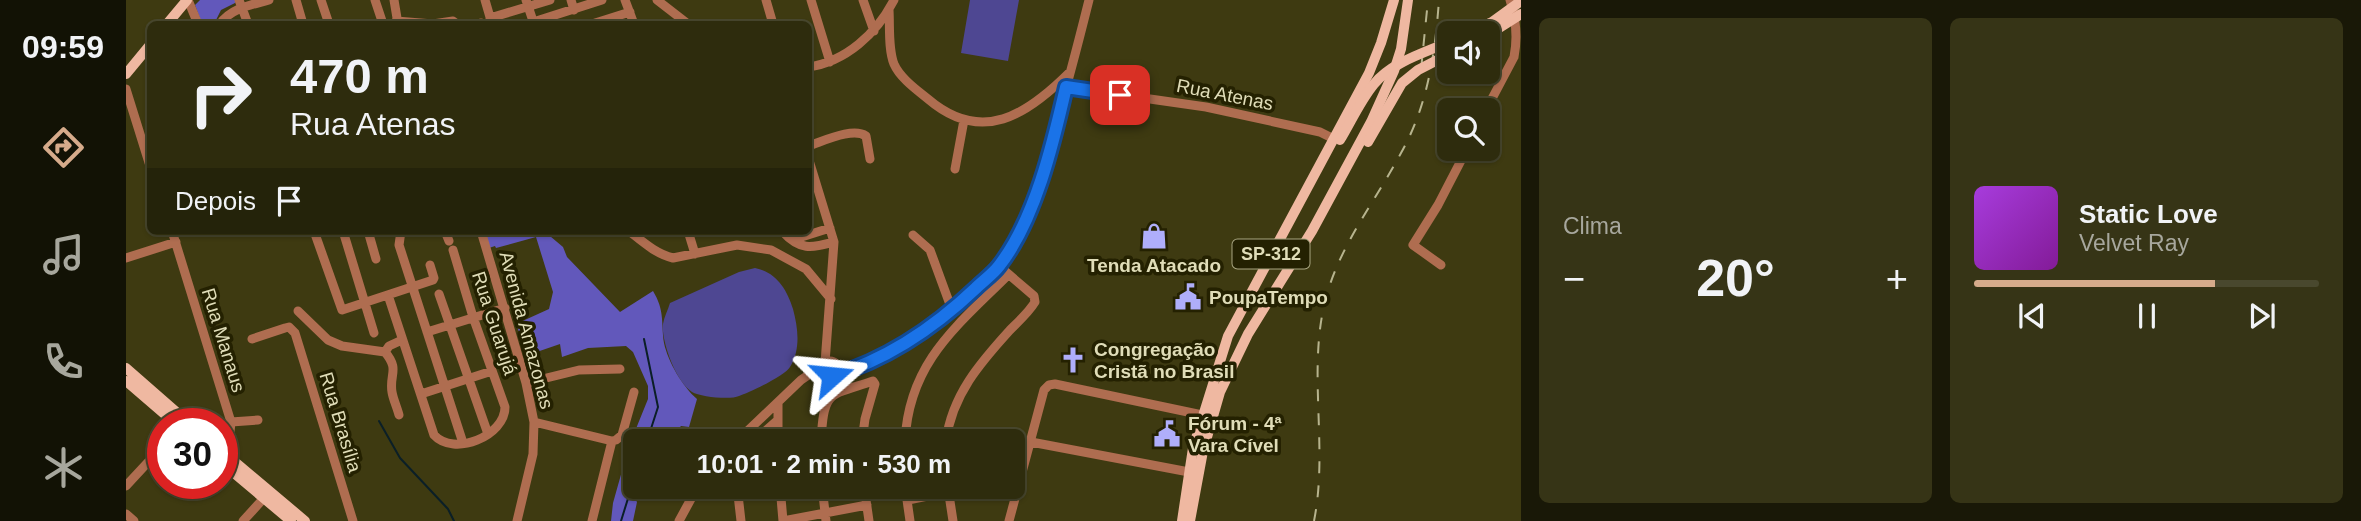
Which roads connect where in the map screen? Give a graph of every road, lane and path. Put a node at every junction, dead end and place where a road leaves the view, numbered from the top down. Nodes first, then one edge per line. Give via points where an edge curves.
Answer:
1 (188, 0) edge
2 (269, 0) edge
3 (296, 0) edge
4 (321, 0) edge
5 (375, 0) edge
6 (394, 0) edge
7 (485, 0) edge
8 (550, 0) edge
9 (571, 0) edge
10 (602, 0) edge
11 (625, 0) edge
12 (766, 0) edge
13 (811, 0) edge
14 (863, 0) edge
15 (894, 0) edge
16 (1089, 0) edge
17 (1394, 0) edge
18 (1408, 0) edge
19 (1510, 0) edge
20 (658, 1) edge
21 (1521, 1) edge
22 (241, 4) edge
23 (527, 4) edge
24 (585, 7) junction
25 (574, 10) junction
26 (889, 10) junction
27 (630, 12) junction
28 (1521, 14) edge
29 (170, 21) edge
30 (197, 21) edge
31 (222, 21) edge
32 (247, 21) edge
33 (302, 21) edge
34 (328, 21) edge
35 (382, 21) edge
36 (397, 21) edge
37 (486, 21) edge
38 (488, 21) edge
39 (540, 21) edge
40 (590, 21) edge
41 (601, 21) edge
42 (633, 21) edge
43 (684, 21) edge
44 (772, 21) edge
45 (1493, 21) edge
46 (1500, 27) edge
47 (874, 31) junction
48 (1437, 47) edge
49 (147, 49) edge
50 (1437, 60) edge
51 (830, 62) junction
52 (812, 66) edge
53 (1070, 72) junction
54 (126, 74) edge
55 (1066, 87) junction
56 (126, 89) edge
57 (1047, 95) junction
58 (1492, 98) edge
59 (1063, 100) junction
60 (964, 120) junction
61 (1336, 139) junction
62 (812, 145) edge
63 (147, 156) edge
64 (870, 159) dead end
65 (1460, 161) edge
66 (955, 169) dead end
67 (812, 170) edge
68 (830, 228) junction
69 (1312, 231) junction
70 (812, 234) edge
71 (173, 235) edge
72 (315, 235) edge
73 (343, 235) edge
74 (369, 235) edge
75 (377, 235) edge
76 (400, 235) edge
77 (447, 235) edge
78 (482, 235) edge
79 (634, 235) edge
80 (689, 235) edge
81 (786, 235) edge
82 (808, 235) edge
83 (913, 235) dead end
84 (792, 240) junction
85 (176, 242) junction
86 (371, 243) junction
87 (834, 243) junction
88 (695, 254) junction
89 (126, 258) edge
90 (376, 259) dead end
91 (430, 265) dead end
92 (1441, 265) dead end
93 (999, 266) junction
94 (1009, 275) junction
95 (411, 285) junction
96 (439, 294) dead end
97 (388, 295) junction
98 (831, 299) junction
99 (365, 304) junction
100 (505, 307) junction
101 (952, 310) junction
102 (298, 311) dead end
103 (473, 317) junction
104 (450, 324) junction
105 (427, 332) junction
106 (374, 333) dead end
107 (402, 338) junction
108 (252, 339) dead end
109 (382, 351) junction
110 (126, 368) edge
111 (830, 368) junction
112 (620, 369) dead end
113 (492, 371) junction
114 (468, 378) junction
115 (126, 381) edge
116 (526, 383) junction
117 (444, 386) junction
118 (634, 393) dead end
119 (421, 394) junction
120 (778, 402) junction
121 (157, 408) edge
122 (172, 408) edge
123 (228, 408) edge
124 (399, 415) dead end
125 (1207, 416) junction
126 (258, 420) dead end
127 (778, 420) junction
128 (238, 422) edge
129 (534, 422) junction
130 (750, 429) edge
131 (768, 429) edge
132 (778, 429) edge
133 (823, 429) edge
134 (864, 429) edge
135 (906, 429) edge
136 (949, 429) edge
137 (488, 434) junction
138 (612, 441) junction
139 (1031, 442) junction
140 (463, 443) junction
141 (1025, 460) edge
142 (147, 463) edge
143 (238, 463) edge
144 (1189, 472) junction
145 (238, 476) edge
146 (126, 486) edge
147 (264, 498) junction
148 (691, 499) edge
149 (738, 499) edge
150 (781, 499) edge
151 (823, 499) edge
152 (866, 499) edge
153 (912, 499) edge
154 (950, 499) edge
155 (1014, 499) edge
156 (908, 500) joint
157 (867, 505) junction
158 (126, 514) edge
159 (825, 517) edge
160 (134, 521) edge
161 (243, 521) edge
162 (291, 521) edge
163 (305, 521) edge
164 (353, 521) edge
165 (517, 521) edge
166 (592, 521) edge
167 (679, 521) edge
168 (741, 521) edge
169 (783, 521) edge
170 (869, 521) edge
171 (910, 521) edge
172 (953, 521) edge
173 (1009, 521) edge
174 (1182, 521) edge
175 (1190, 521) edge

1 - 29 main road
1 - 30 street
2 - 22 street
3 - 33 street
4 - 34 street
5 - 35 street
6 - 36 street
7 - 37 street
8 - 23 street
9 - 25 street
10 - 24 street
11 - 27 street
12 - 44 street
13 - 51 street
14 - 47 street
15 - 26 street
16 - 53 street
17 - 61 main road via 1369,73
18 - 69 main road, SP-312 via 1401,49 1385,94
19 - 58 street via 1516,47
20 - 43 street
21 - 45 main road, bridge
22 - 31 street
22 - 32 street
23 - 38 street
24 - 25 street
24 - 40 street
25 - 39 street
26 - 47 street
26 - 60 street via 897,68 944,113
27 - 41 street
27 - 42 street
28 - 46 main road, bridge
47 - 51 street
48 - 61 main road, bridge via 1380,78
49 - 54 main road
50 - 69 main road, bridge via 1402,83
51 - 52 street
53 - 55 street
53 - 57 street
55 - 59 street
55 - 61 street, Rua Atenas via 1206,107
56 - 63 street
57 - 59 street
57 - 60 street via 1010,117
59 - 93 street via 1032,204
60 - 66 street
61 - 125 main road, SP-312 via 1285,241 1228,336
62 - 64 street via 862,133
65 - 92 street via 1413,245
67 - 68 street
68 - 70 street
68 - 87 street
69 - 125 main road, SP-312 via 1248,334
71 - 85 street, Rua Manaus
72 - 99 street via 338,305 344,311
73 - 99 street
74 - 86 street
75 - 86 street
76 - 95 street
77 - 103 street, Rua Guarujá
78 - 100 street, Avenida Amazonas
79 - 88 street via 665,256
80 - 88 street
81 - 84 street
82 - 84 street
83 - 101 street via 930,250
84 - 87 street via 811,248
85 - 89 street
85 - 123 street, Rua Manaus
86 - 90 street
87 - 98 street
88 - 98 street via 737,245 771,250 806,270
91 - 95 street via 433,280
93 - 94 street
93 - 101 street
94 - 135 street via 931,356 908,412
94 - 136 street via 1034,296 1034,304 965,385
95 - 97 street
95 - 105 street
96 - 104 street
97 - 99 street
97 - 107 street
98 - 111 street
99 - 106 street
100 - 103 street
100 - 116 street, Avenida Amazonas
101 - 111 street via 856,370
102 - 109 street via 328,340
103 - 104 street
103 - 113 street, Rua Guarujá
104 - 105 street
104 - 114 street
105 - 117 street
107 - 109 street
107 - 119 street
108 - 164 street, Rua Brasília via 289,327 295,332
109 - 124 street via 393,364 392,391
110 - 122 main road
111 - 120 street via 801,380
112 - 116 street via 579,370
113 - 114 street
113 - 137 street, Rua Guarujá via 505,407 503,417
114 - 117 street
114 - 137 street
115 - 121 main road
116 - 129 street, Avenida Amazonas
117 - 119 street
117 - 140 street
118 - 138 street via 622,435
119 - 140 street via 434,435 444,443
120 - 127 street
120 - 130 street
125 - 139 street via 1055,384 1044,390
125 - 144 main road, SP-312
125 - 175 main road, SP-312
126 - 128 street
127 - 131 street
127 - 132 street
129 - 138 street
129 - 165 street, Avenida Amazonas via 533,454
133 - 134 street via 828,399 875,382
137 - 140 street
138 - 166 street
139 - 141 street
139 - 144 street
142 - 146 street
143 - 163 main road
144 - 174 main road, SP-312
145 - 147 main road
147 - 161 street
147 - 162 main road
148 - 167 street
149 - 168 street
150 - 169 street
151 - 159 street
152 - 157 street
153 - 156 street
154 - 172 street
155 - 173 street
156 - 171 street
157 - 159 street
157 - 170 street
158 - 160 street
159 - 169 street

